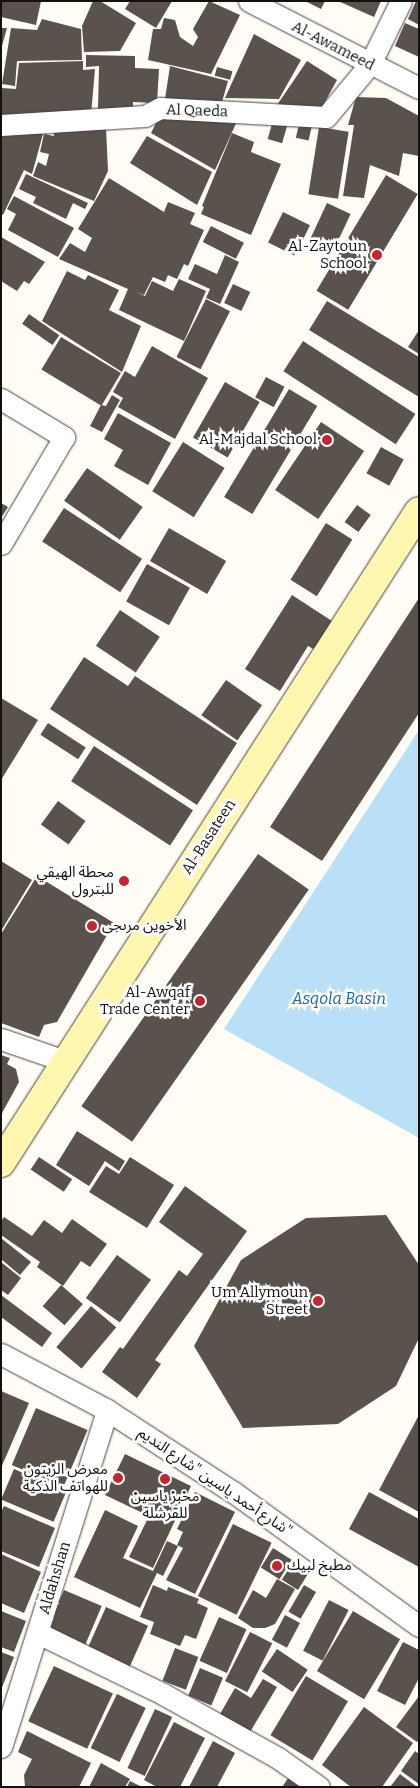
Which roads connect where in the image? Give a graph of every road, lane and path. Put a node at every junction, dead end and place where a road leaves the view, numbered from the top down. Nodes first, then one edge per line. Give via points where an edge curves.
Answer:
1 (249, 1) edge
2 (401, 1) edge
3 (370, 64) junction
4 (419, 88) edge
5 (1, 124) edge
6 (1, 399) edge
7 (419, 511) edge
8 (1, 544) edge
9 (1, 1038) edge
10 (65, 1061) junction
11 (1, 1163) edge
12 (1, 1354) edge
13 (107, 1410) junction
14 (419, 1626) edge
15 (38, 1633) junction
16 (5, 1718) edge
17 (1, 1747) edge
18 (319, 1787) edge

1 - 3 street, Al-Awameed
2 - 3 street
3 - 4 street, Al-Awameed
3 - 5 street, Al Qaeda via 326,117 160,108 145,116
6 - 8 street via 64,437
7 - 10 main road, Al-Basateen
9 - 10 street
10 - 11 main road, Al-Basateen
12 - 13 street, شارع أحمد ياسين "شارع النديم"
13 - 14 street, شارع أحمد ياسين "شارع النديم" via 233,1492
13 - 15 street, Aldahshan
15 - 16 street, Aldahshan
15 - 18 street via 163,1694 278,1758
16 - 17 street, Aldahshan

